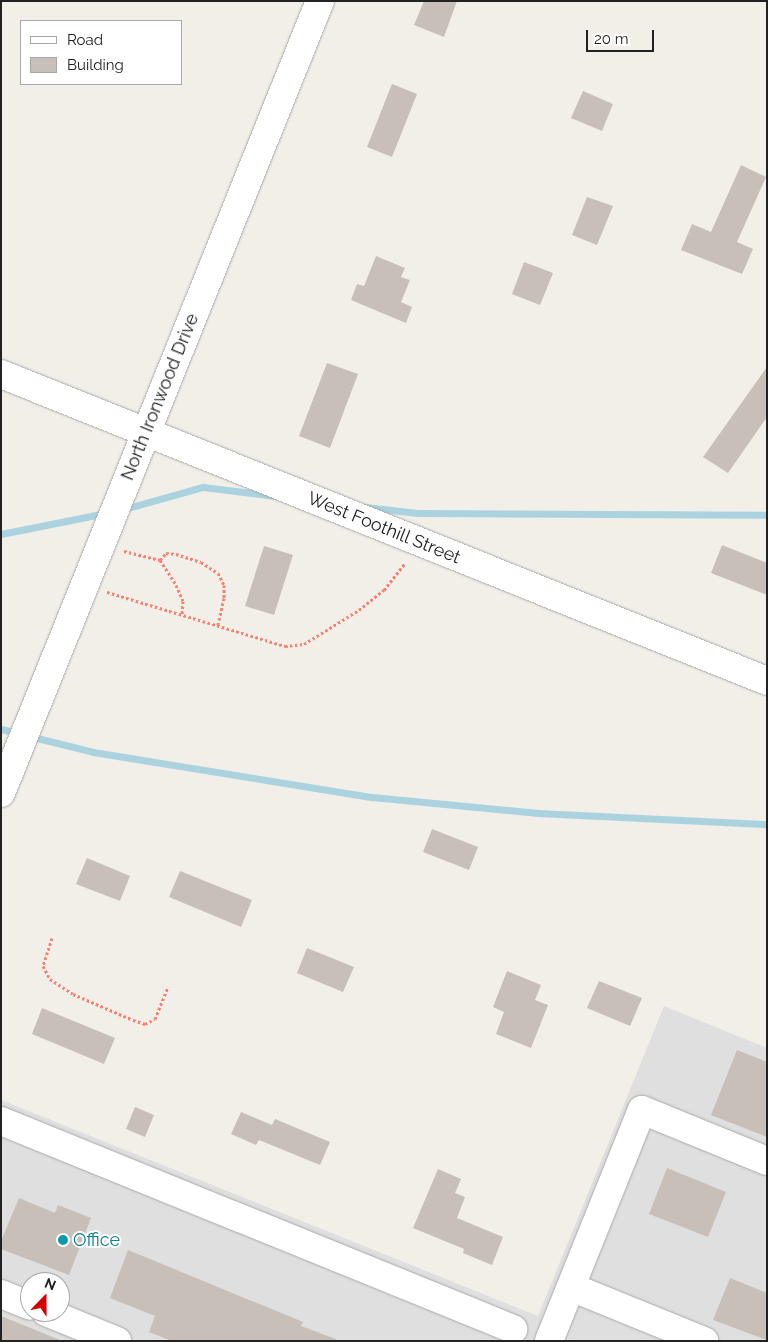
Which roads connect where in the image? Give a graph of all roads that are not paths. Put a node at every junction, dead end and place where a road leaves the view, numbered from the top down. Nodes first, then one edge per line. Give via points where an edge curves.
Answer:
1 (320, 1) edge
2 (1, 374) edge
3 (146, 432) junction
4 (767, 681) edge
5 (1, 793) edge
6 (1, 1121) edge
7 (767, 1161) edge
8 (571, 1287) junction
9 (1, 1294) edge
10 (20, 1302) edge
11 (70, 1322) edge
12 (513, 1329) dead end
13 (117, 1341) edge
14 (549, 1341) edge
15 (704, 1341) edge

1 - 3 street, North Ironwood Drive
2 - 3 street, West Foothill Street
3 - 4 street, West Foothill Street
3 - 5 street, North Ironwood Drive
6 - 12 street
7 - 8 street via 642,1110
8 - 14 street
8 - 15 street
9 - 10 street
11 - 13 street

